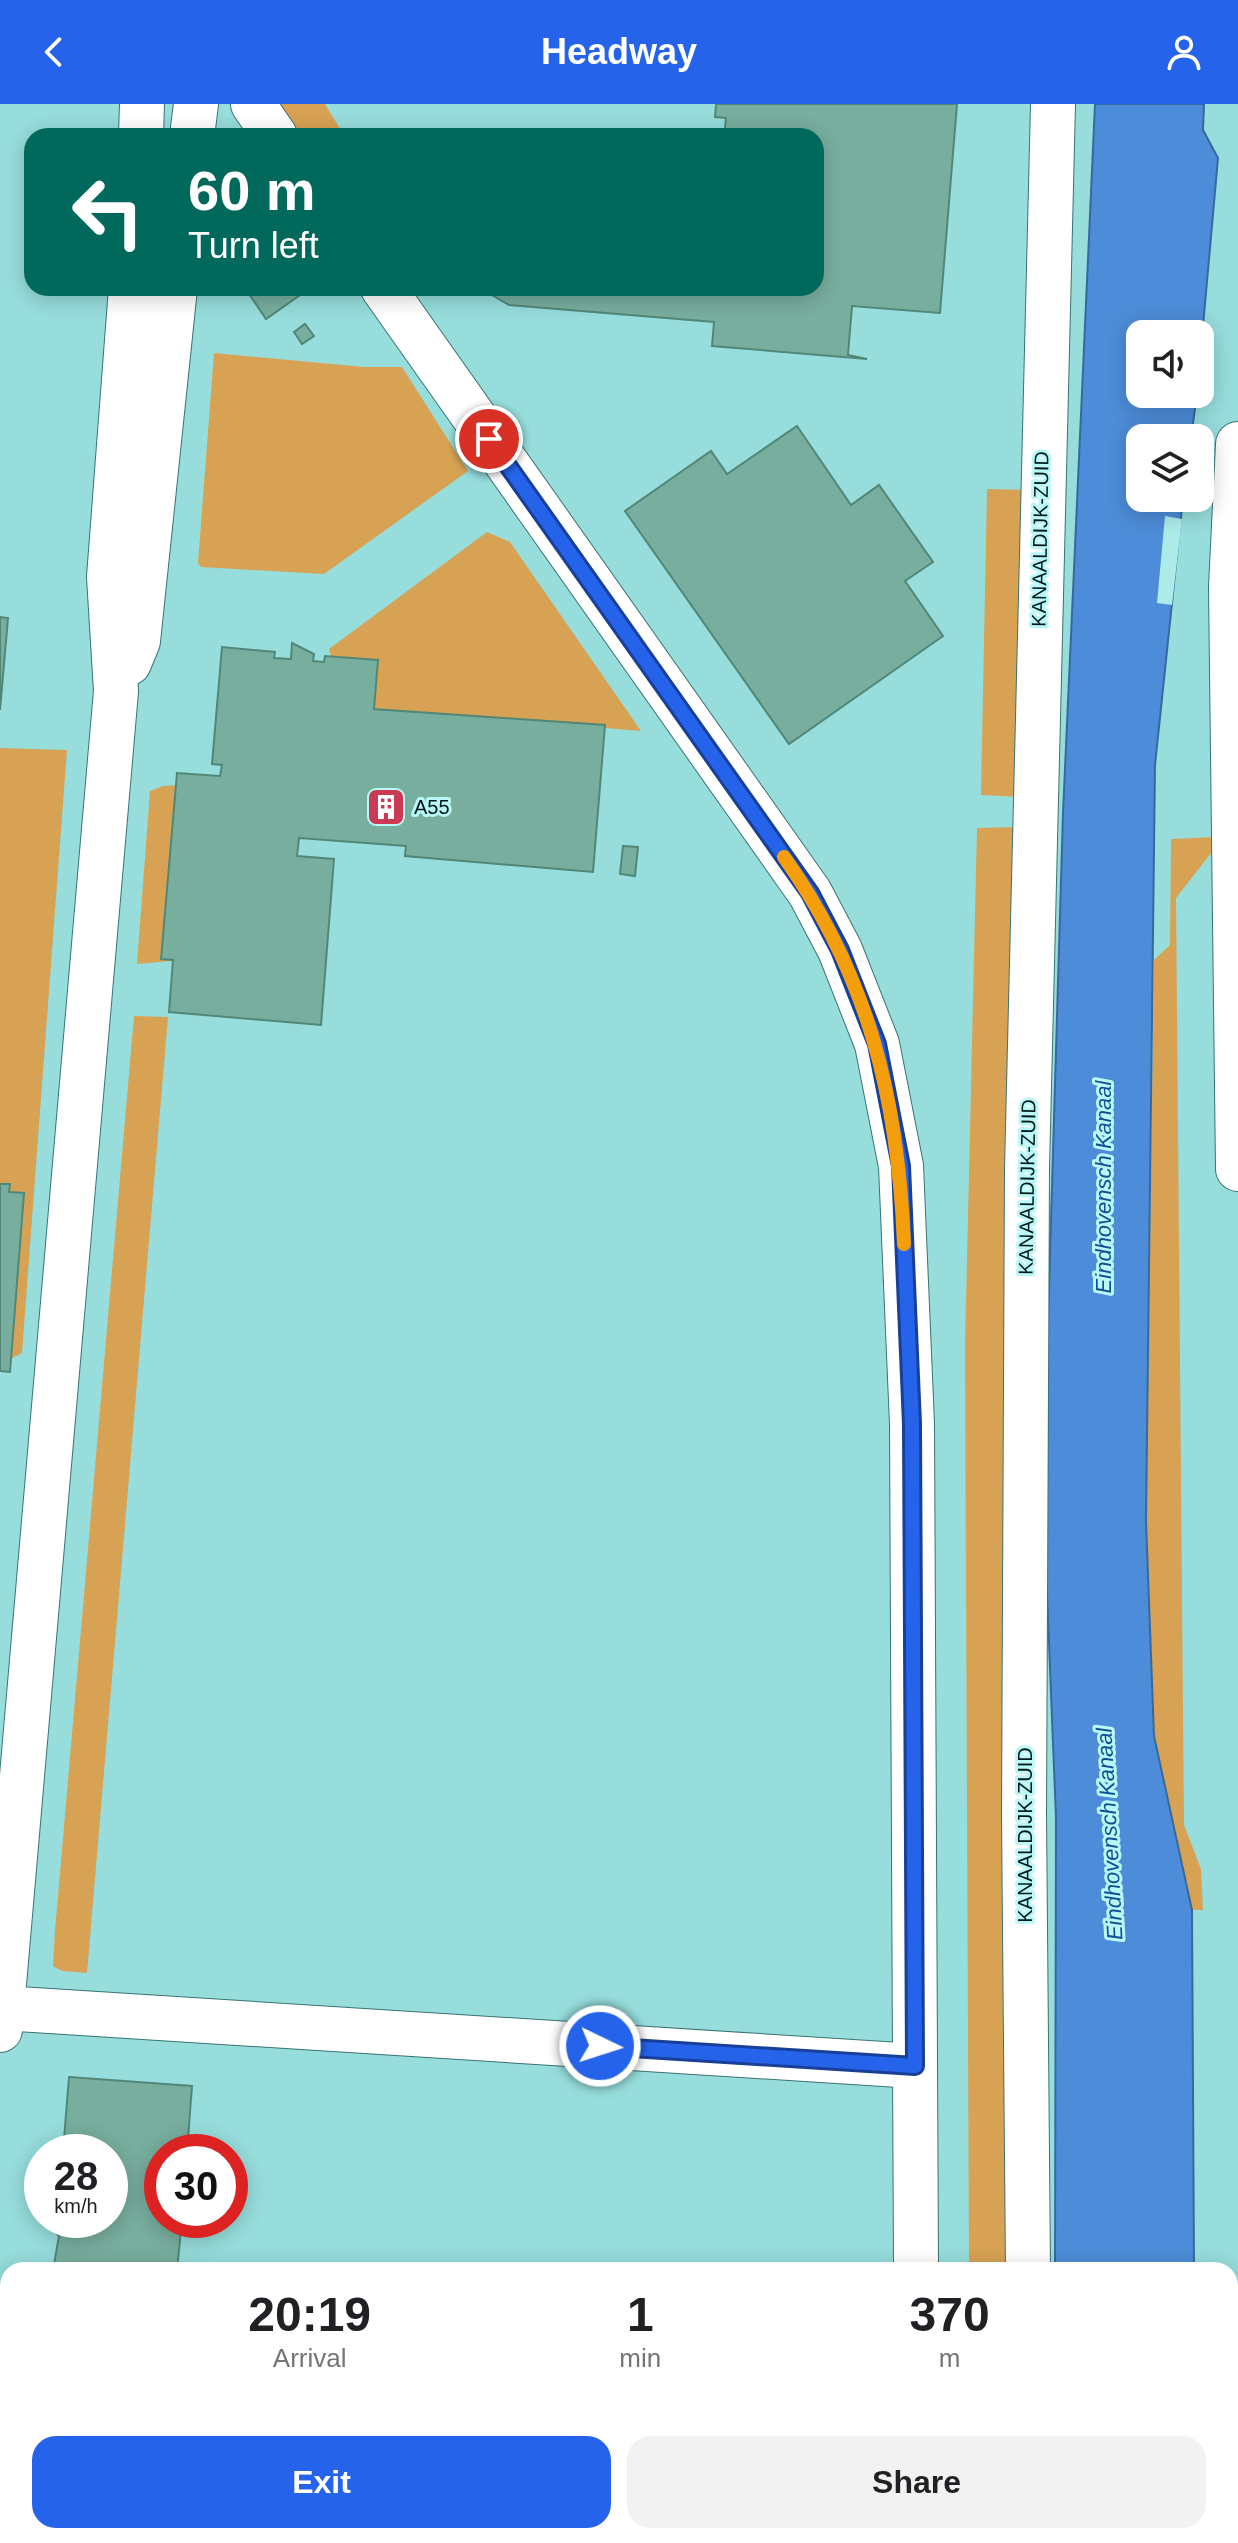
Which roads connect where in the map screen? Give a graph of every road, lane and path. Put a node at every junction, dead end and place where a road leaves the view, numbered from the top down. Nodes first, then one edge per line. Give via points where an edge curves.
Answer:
1 (142, 104) edge
2 (196, 104) edge
3 (253, 104) edge
4 (1053, 104) edge
5 (141, 128) edge
6 (193, 128) edge
7 (270, 128) edge
8 (130, 296) edge
9 (174, 296) edge
10 (389, 296) edge
11 (1238, 444) edge
12 (116, 691) junction
13 (1238, 1169) edge
14 (1, 2019) edge
15 (915, 2066) junction
16 (916, 2262) edge
17 (1028, 2262) edge

1 - 5 street
2 - 6 street
3 - 7 street
4 - 17 street, KANAALDIJK-ZUID via 1027,1184
8 - 12 street via 109,577
9 - 12 street via 138,641
10 - 15 street via 810,893 840,950 877,1044 901,1166 912,1424
11 - 13 street via 1231,602
12 - 14 street
14 - 15 street
15 - 16 street

